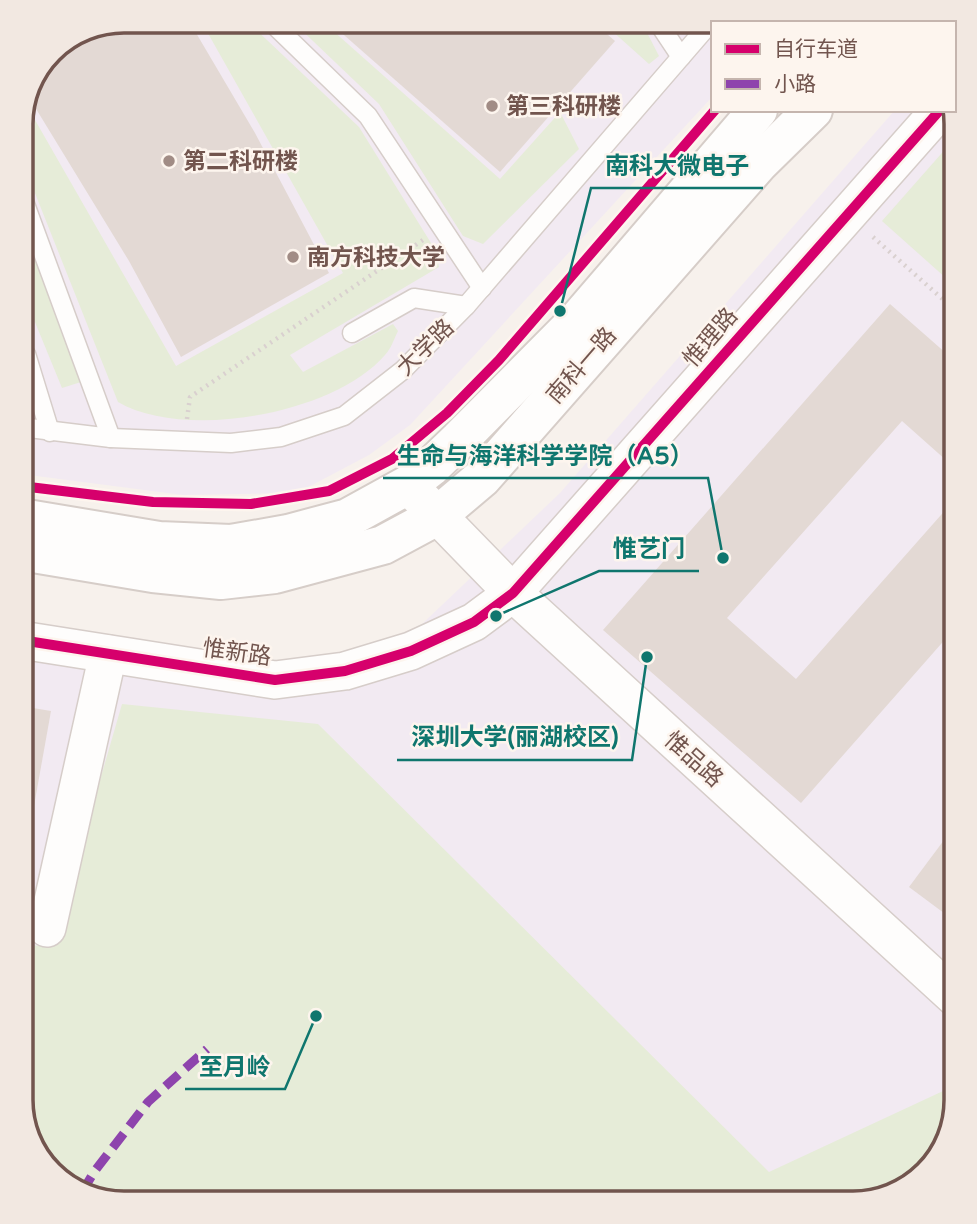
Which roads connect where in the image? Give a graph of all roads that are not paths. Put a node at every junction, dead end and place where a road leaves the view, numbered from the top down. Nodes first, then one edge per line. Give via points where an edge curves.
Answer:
1 (282, 33) edge
2 (665, 33) edge
3 (702, 33) edge
4 (681, 57) junction
5 (756, 112) edge
6 (811, 112) edge
7 (938, 112) edge
8 (33, 226) edge
9 (482, 288) junction
10 (466, 306) junction
11 (352, 333) dead end
12 (33, 377) edge
13 (33, 429) edge
14 (50, 432) junction
15 (111, 438) junction
16 (408, 485) junction
17 (437, 516) junction
18 (33, 520) edge
19 (33, 553) edge
20 (513, 593) junction
21 (33, 642) edge
22 (108, 653) junction
23 (47, 928) dead end
24 (944, 987) edge

1 - 9 lane via 368,116
2 - 4 lane
3 - 4 lane, 大学路
4 - 9 lane, 大学路
5 - 16 street, 南科一路 via 576,321
6 - 17 street, 南科一路 via 759,163 482,478
7 - 20 street, 惟理路
8 - 15 lane
9 - 10 lane, 大学路
10 - 11 lane via 414,298
10 - 15 lane, 大学路 via 403,370 344,416 281,437 231,443
12 - 14 lane
13 - 14 lane, 大学路
14 - 15 lane, 大学路
16 - 17 street, 惟品路
16 - 18 street, 南科一路 via 348,518 230,544 159,541
17 - 19 street, 南科一路 via 383,545 275,574 221,580
17 - 20 street, 惟品路
20 - 22 street, 惟新路 via 474,622 411,651 345,671 275,680
20 - 24 street, 惟品路
21 - 22 street, 惟新路
22 - 23 street

